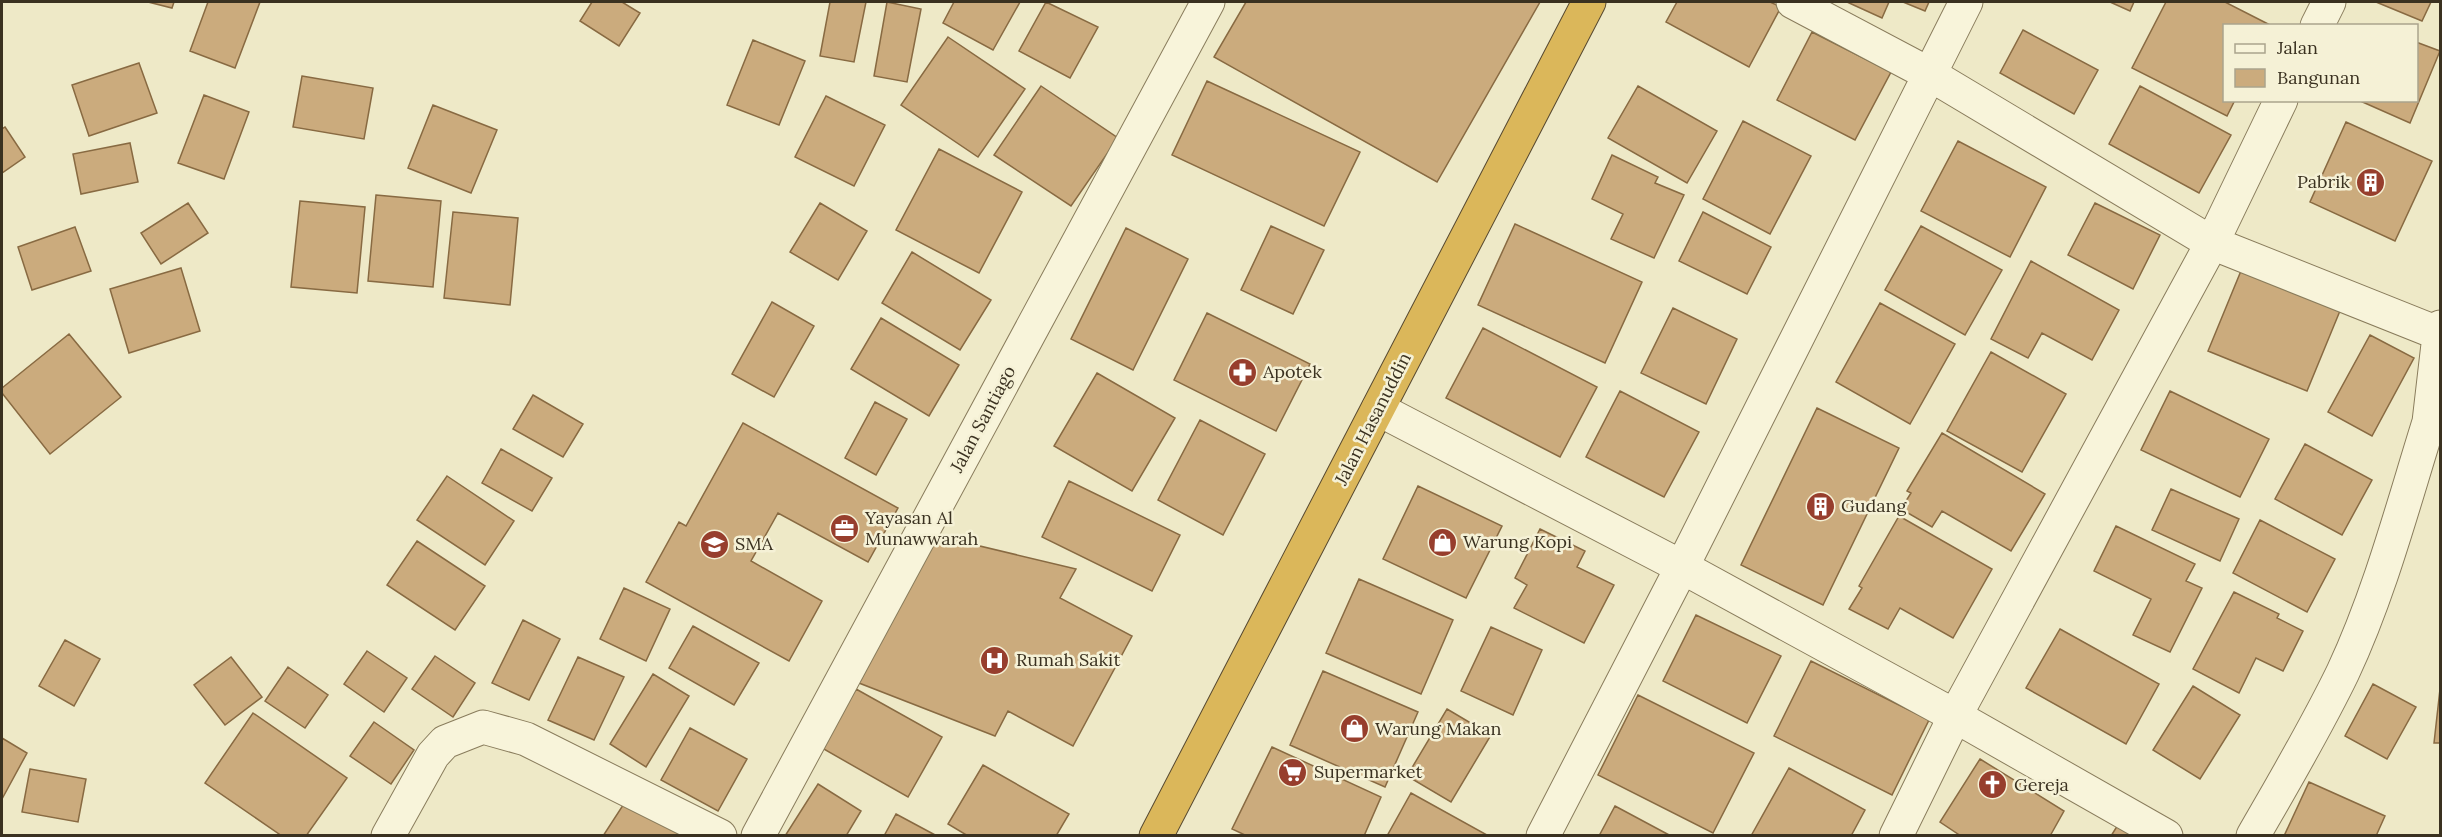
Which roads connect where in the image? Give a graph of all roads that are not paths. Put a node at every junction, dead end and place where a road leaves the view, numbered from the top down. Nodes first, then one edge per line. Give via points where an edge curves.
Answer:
1 (1208, 2) edge
2 (1589, 2) edge
3 (1792, 2) edge
4 (1966, 2) edge
5 (2329, 2) edge
6 (2318, 24) edge
7 (1931, 75) junction
8 (2280, 102) edge
9 (2212, 243) junction
10 (2440, 327) edge
11 (2440, 334) edge
12 (1378, 409) junction
13 (2435, 423) edge
14 (1682, 567) junction
15 (1955, 716) junction
16 (388, 836) edge
17 (720, 836) edge
18 (758, 836) edge
19 (1156, 836) edge
20 (1543, 836) edge
21 (1896, 836) edge
22 (2166, 836) edge
23 (2253, 836) edge

1 - 18 street, Jalan Santiago
2 - 12 highway, Jalan Hasanuddin
3 - 7 street
4 - 7 street
5 - 6 street
7 - 9 street
7 - 14 street
8 - 9 street
9 - 11 street
9 - 15 street
10 - 11 street
11 - 13 street
12 - 14 street
12 - 19 highway, Jalan Hasanuddin
13 - 23 street via 2343,670
14 - 15 street
14 - 20 street
15 - 21 street
15 - 22 street
16 - 17 street via 433,755 446,742 483,727 526,739

